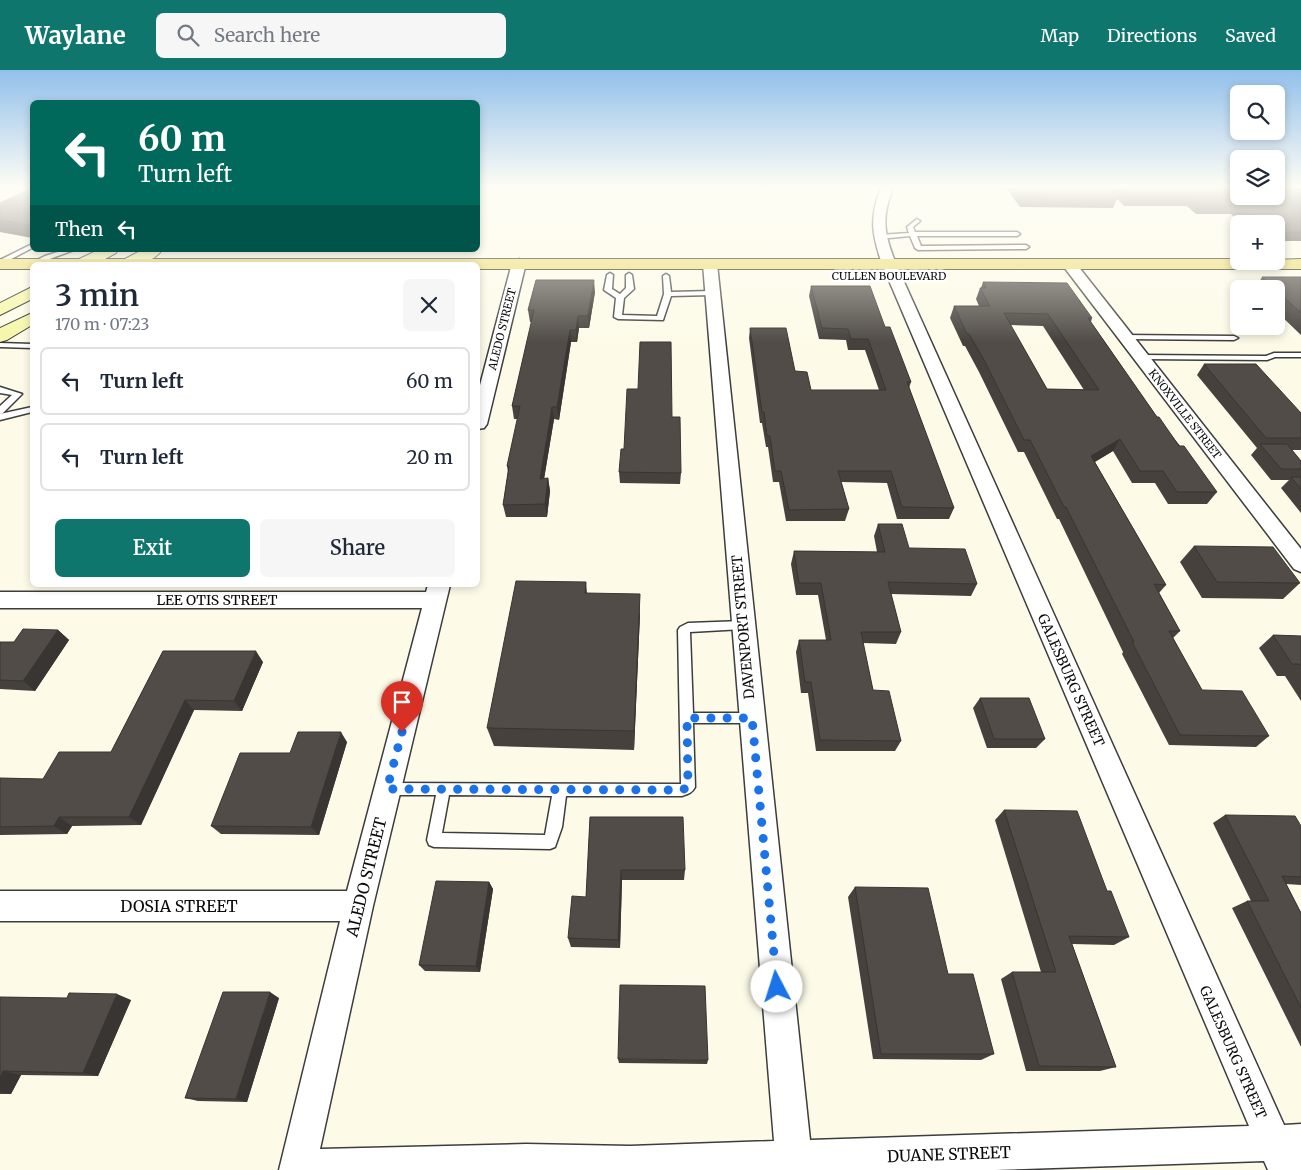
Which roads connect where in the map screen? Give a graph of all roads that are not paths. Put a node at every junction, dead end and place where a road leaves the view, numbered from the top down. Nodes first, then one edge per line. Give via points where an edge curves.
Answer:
1 (880, 239) edge
2 (916, 239) edge
3 (30, 247) edge
4 (1026, 247) dead end
5 (21, 252) junction
6 (63, 252) edge
7 (106, 252) edge
8 (150, 252) edge
9 (33, 262) edge
10 (45, 262) edge
11 (86, 262) edge
12 (132, 262) edge
13 (0, 263) edge
14 (1301, 264) edge
15 (30, 265) edge
16 (30, 268) edge
17 (480, 269) edge
18 (517, 269) junction
19 (892, 270) junction
20 (1073, 270) junction
21 (610, 275) junction
22 (480, 276) edge
23 (629, 276) junction
24 (666, 276) junction
25 (0, 277) edge
26 (711, 277) junction
27 (1301, 277) edge
28 (30, 293) edge
29 (668, 294) junction
30 (620, 297) junction
31 (0, 310) edge
32 (30, 319) edge
33 (0, 336) edge
34 (1125, 337) junction
35 (1234, 338) dead end
36 (0, 345) edge
37 (30, 346) edge
38 (1301, 355) edge
39 (1141, 358) junction
40 (0, 390) edge
41 (0, 410) edge
42 (30, 410) edge
43 (480, 414) edge
44 (0, 417) edge
45 (1301, 564) edge
46 (437, 592) edge
47 (0, 600) edge
48 (743, 625) junction
49 (687, 718) junction
50 (752, 718) junction
51 (387, 789) junction
52 (444, 789) junction
53 (560, 789) junction
54 (0, 906) edge
55 (358, 906) junction
56 (1287, 1151) edge
57 (794, 1165) edge
58 (298, 1169) edge

1 - 19 street, GALESBURG STREET
2 - 4 lane via 918,248
3 - 5 lane
5 - 9 lane
5 - 13 lane
6 - 10 lane
7 - 11 main road
8 - 12 main road
13 - 15 main road, CULLEN BOULEVARD
14 - 20 main road, CULLEN BOULEVARD
16 - 25 main road, CULLEN BOULEVARD
17 - 18 main road, CULLEN BOULEVARD
18 - 21 main road, CULLEN BOULEVARD
18 - 22 main road, CULLEN BOULEVARD
18 - 26 main road, CULLEN BOULEVARD
18 - 43 street, ALEDO STREET
19 - 20 main road, CULLEN BOULEVARD
19 - 26 main road, CULLEN BOULEVARD
19 - 56 street, GALESBURG STREET
20 - 27 main road, CULLEN BOULEVARD
20 - 34 street, KNOXVILLE STREET
21 - 23 main road, CULLEN BOULEVARD
21 - 30 lane via 608,290
23 - 24 main road, CULLEN BOULEVARD
23 - 30 lane via 630,289
24 - 26 main road, CULLEN BOULEVARD
24 - 29 lane
26 - 29 lane
26 - 48 street, DAVENPORT STREET
28 - 31 main road
29 - 30 lane via 660,318 618,317
32 - 33 main road
34 - 35 lane
34 - 39 street, KNOXVILLE STREET
36 - 37 lane
38 - 39 lane
39 - 45 street, KNOXVILLE STREET
40 - 41 lane via 18,394
42 - 44 lane
46 - 47 street, LEE OTIS STREET
46 - 51 street, ALEDO STREET
48 - 49 lane via 688,626 684,630
48 - 50 street, DAVENPORT STREET
49 - 50 lane
49 - 53 lane via 688,787 682,790
50 - 57 street, DAVENPORT STREET
51 - 52 lane
51 - 55 street, ALEDO STREET
52 - 53 lane
52 - 53 lane via 434,840 550,842
54 - 55 street, DOSIA STREET
55 - 58 street, ALEDO STREET
56 - 57 street, DUANE STREET
57 - 58 street, DUANE STREET via 526,1162

